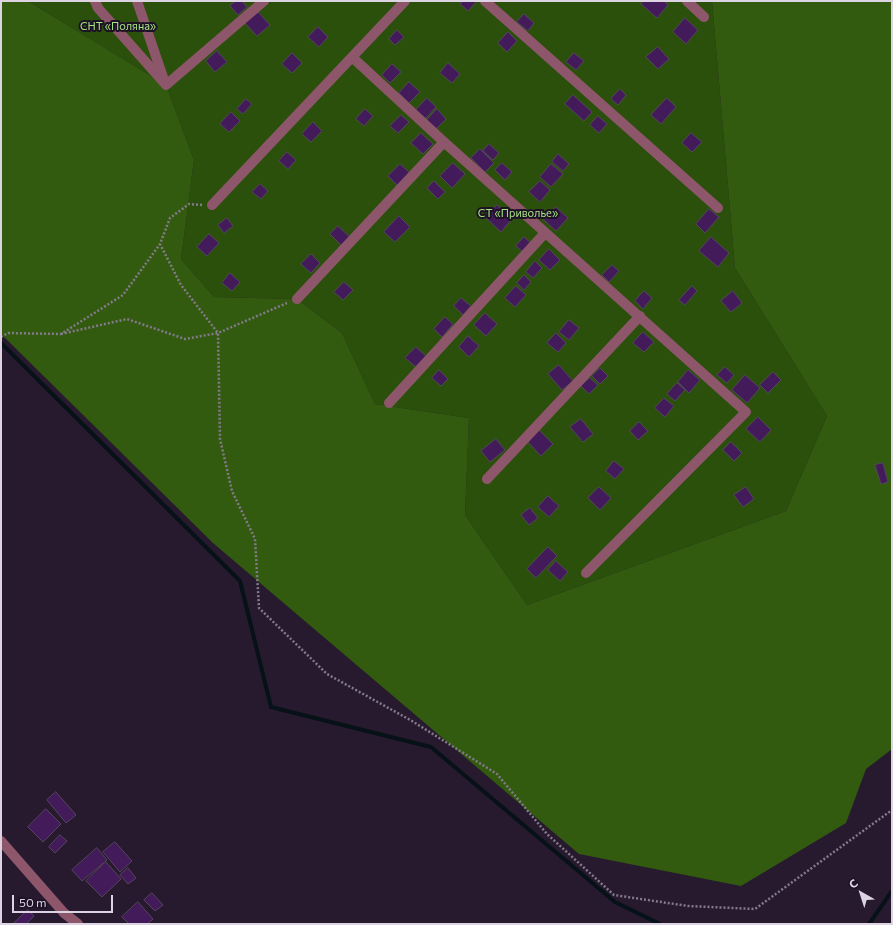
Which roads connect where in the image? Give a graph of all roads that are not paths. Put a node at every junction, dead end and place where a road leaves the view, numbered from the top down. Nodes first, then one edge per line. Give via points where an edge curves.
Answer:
1 (95, 1) edge
2 (137, 1) edge
3 (264, 1) edge
4 (405, 1) edge
5 (485, 1) edge
6 (687, 1) edge
7 (704, 17) dead end
8 (352, 57) junction
9 (166, 85) junction
10 (444, 142) junction
11 (212, 206) road end
12 (718, 208) dead end
13 (545, 233) junction
14 (297, 298) road end
15 (640, 316) junction
16 (389, 403) dead end
17 (487, 479) dead end
18 (586, 573) dead end
19 (1, 841) edge
20 (78, 924) edge

1 - 9 street via 98,8
2 - 9 street
3 - 9 street
4 - 8 street
5 - 12 street
6 - 7 street
8 - 10 street
8 - 11 street
10 - 13 street
10 - 14 street
13 - 15 street
13 - 16 street
15 - 17 street
15 - 18 street via 746,412
19 - 20 street via 64,913

